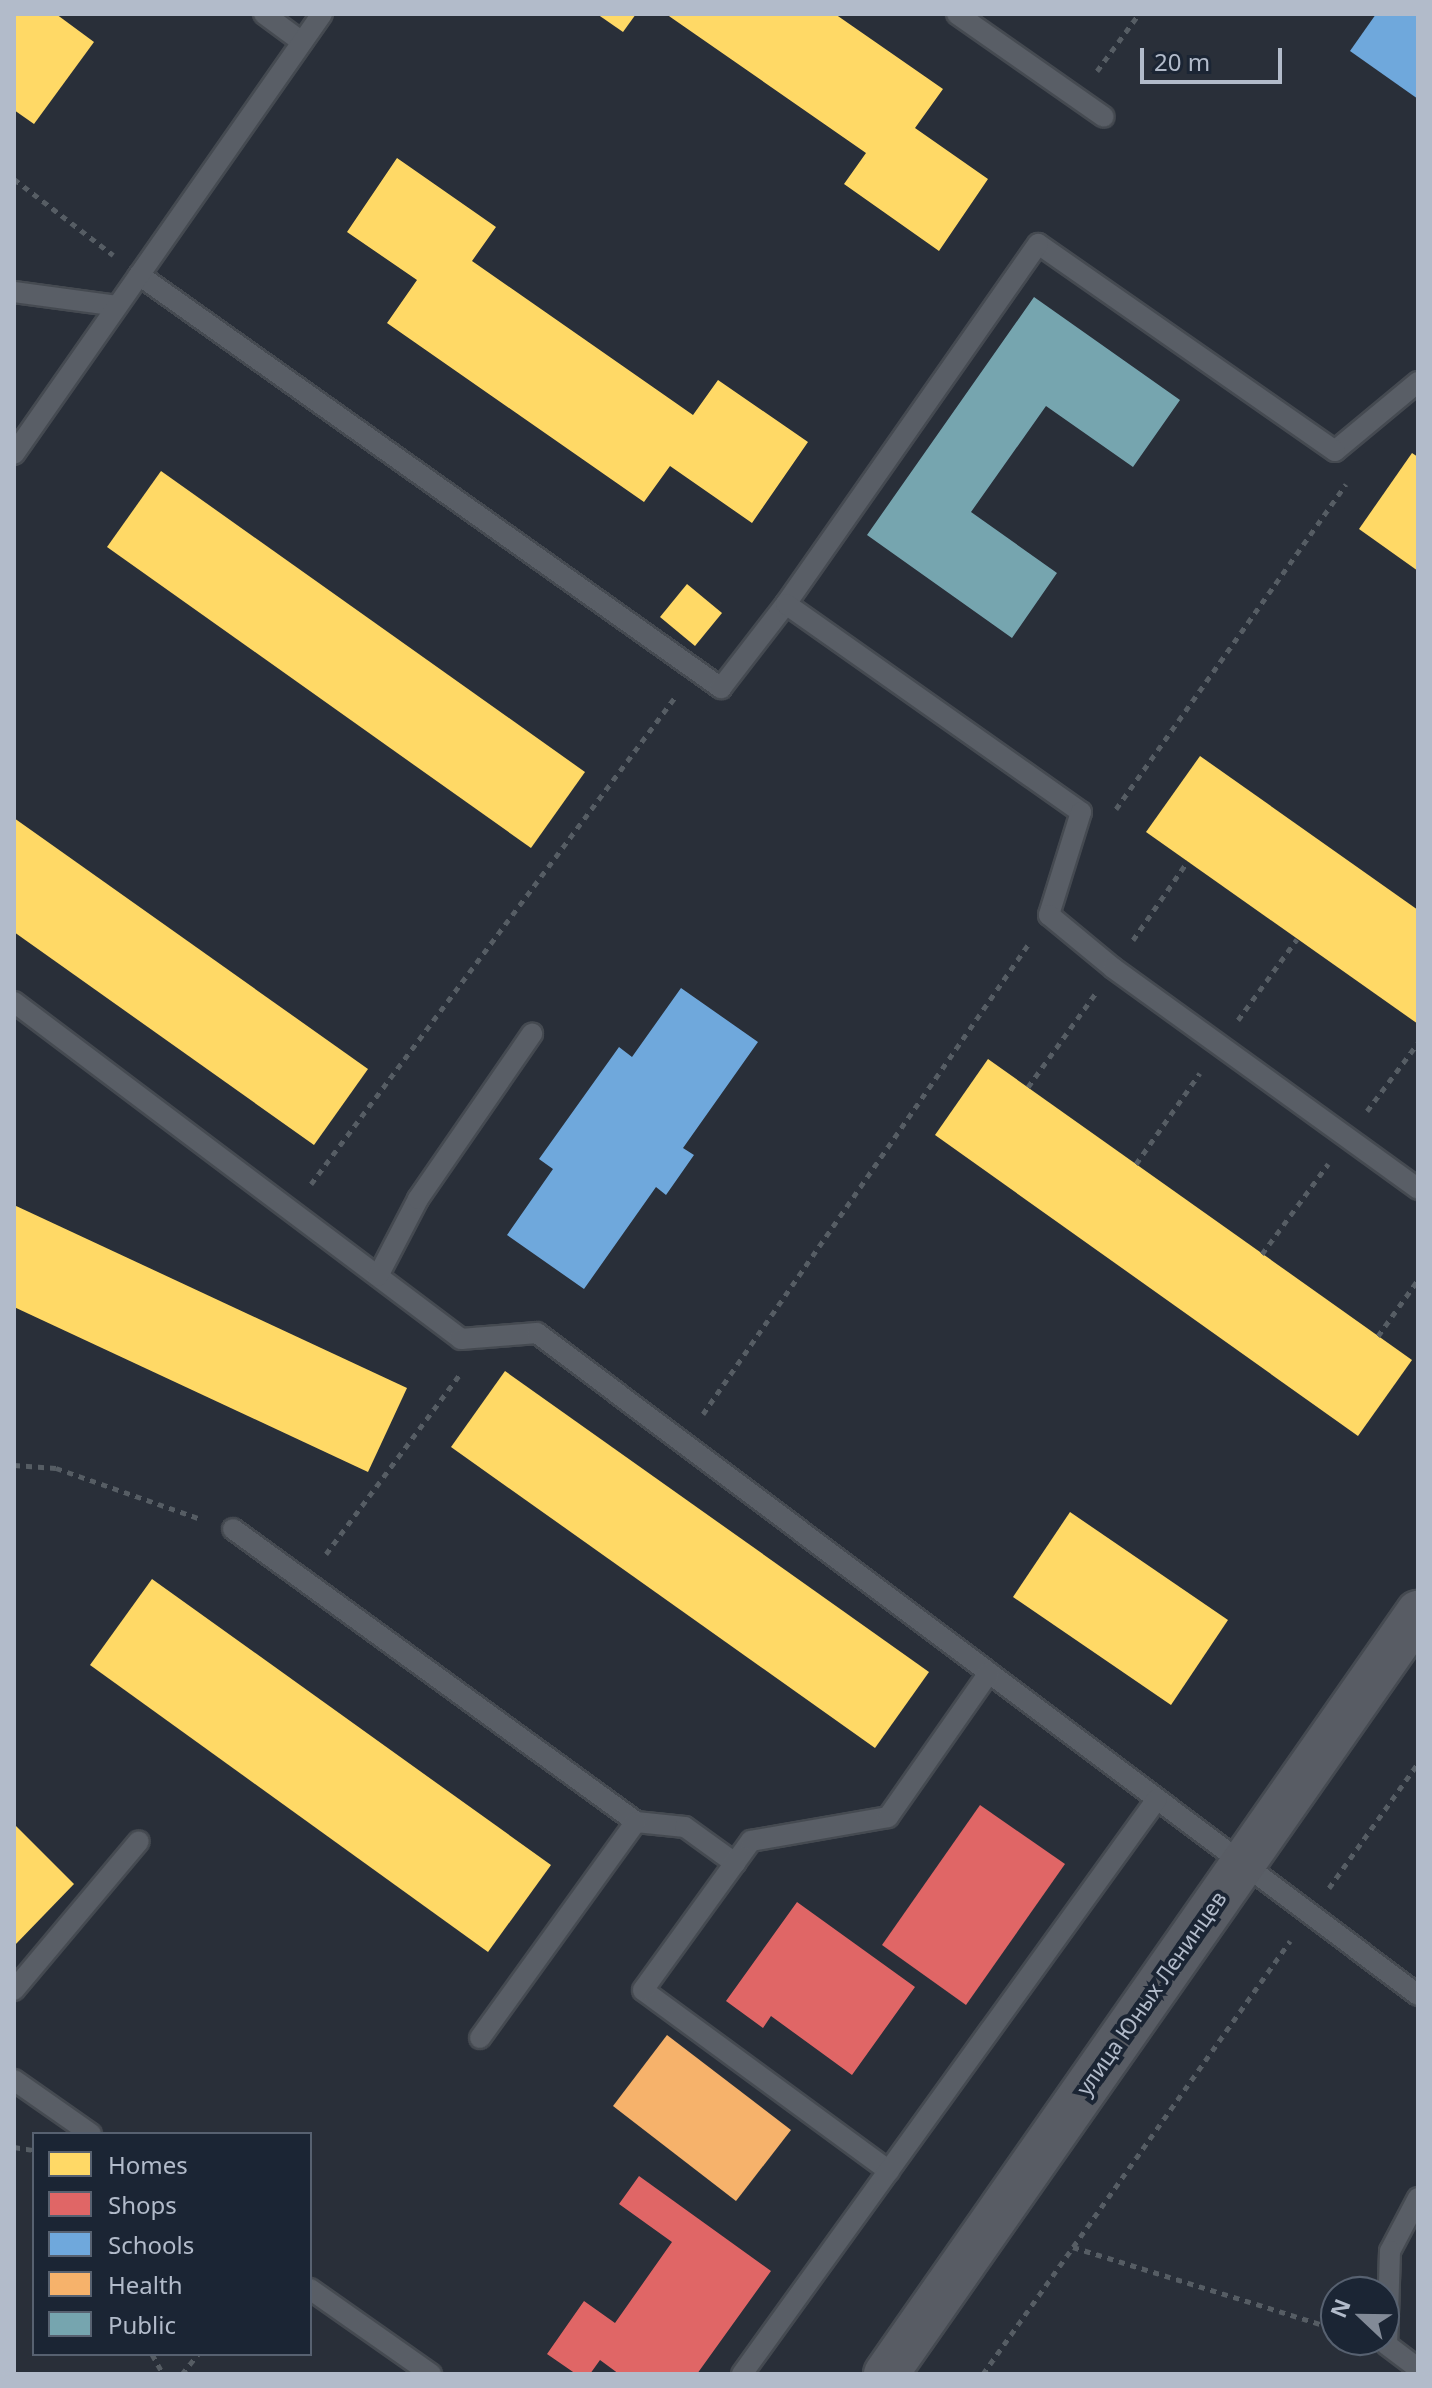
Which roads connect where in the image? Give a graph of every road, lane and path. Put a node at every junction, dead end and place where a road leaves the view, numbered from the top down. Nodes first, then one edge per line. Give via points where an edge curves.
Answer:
1 (264, 14) edge
2 (322, 14) edge
3 (957, 14) edge
4 (1139, 14) edge
5 (302, 42) junction
6 (1077, 98) junction
7 (1104, 117) dead end
8 (14, 179) edge
9 (139, 275) junction
10 (14, 292) edge
11 (117, 306) junction
12 (1418, 382) edge
13 (1366, 425) junction
14 (14, 454) edge
15 (786, 604) junction
16 (696, 670) junction
17 (1108, 821) dead end
18 (1049, 915) junction
19 (14, 1002) edge
20 (532, 1034) dead end
21 (1418, 1189) edge
22 (291, 1210) junction
23 (378, 1276) junction
24 (1418, 1280) edge
25 (1378, 1336) dead end
26 (488, 1337) junction
27 (683, 1443) junction
28 (14, 1465) edge
29 (233, 1529) joint
30 (305, 1582) junction
31 (1418, 1613) edge
32 (989, 1673) junction
33 (1418, 1763) edge
34 (1157, 1799) junction
35 (636, 1822) junction
36 (139, 1841) dead end
37 (735, 1863) junction
38 (1242, 1863) junction
39 (1310, 1914) junction
40 (14, 1990) edge
41 (1418, 1995) edge
42 (480, 2038) dead end
43 (14, 2080) edge
44 (88, 2132) edge
45 (889, 2171) junction
46 (1418, 2198) edge
47 (1073, 2247) junction
48 (312, 2290) edge
49 (1320, 2324) edge
50 (153, 2356) edge
51 (196, 2356) edge
52 (1418, 2368) edge
53 (163, 2374) edge
54 (182, 2374) edge
55 (431, 2374) edge
56 (742, 2374) edge
57 (886, 2374) edge
58 (983, 2374) edge

1 - 5 lane
2 - 5 lane
3 - 6 lane
4 - 6 path
5 - 9 lane
6 - 7 lane
8 - 9 path
9 - 11 lane
9 - 16 lane
10 - 11 lane
11 - 14 lane
12 - 13 lane
13 - 15 lane via 1335,451 1038,244
13 - 17 path via 1362,461
15 - 16 lane via 721,688
15 - 18 lane via 1081,812
16 - 22 path
18 - 21 lane via 1113,968
18 - 27 path
19 - 22 lane
20 - 23 lane via 418,1199
22 - 23 lane
23 - 26 lane via 461,1339
24 - 25 path
26 - 27 lane via 537,1333
26 - 30 path
27 - 32 lane
28 - 29 path via 56,1468
29 - 30 lane
30 - 35 lane
31 - 38 main road, улица Юных Ленинцев
32 - 34 lane
32 - 37 lane via 888,1817 751,1841
33 - 39 path
34 - 38 lane
34 - 45 lane
35 - 37 lane via 685,1827
35 - 42 lane
36 - 40 lane
37 - 45 lane via 643,1990
38 - 39 lane
38 - 57 main road, улица Юных Ленинцев
39 - 41 lane
39 - 47 path
43 - 44 lane
45 - 56 lane
46 - 52 lane via 1390,2251 1387,2345
47 - 49 path
47 - 58 path
48 - 55 lane
50 - 53 path
51 - 54 path

